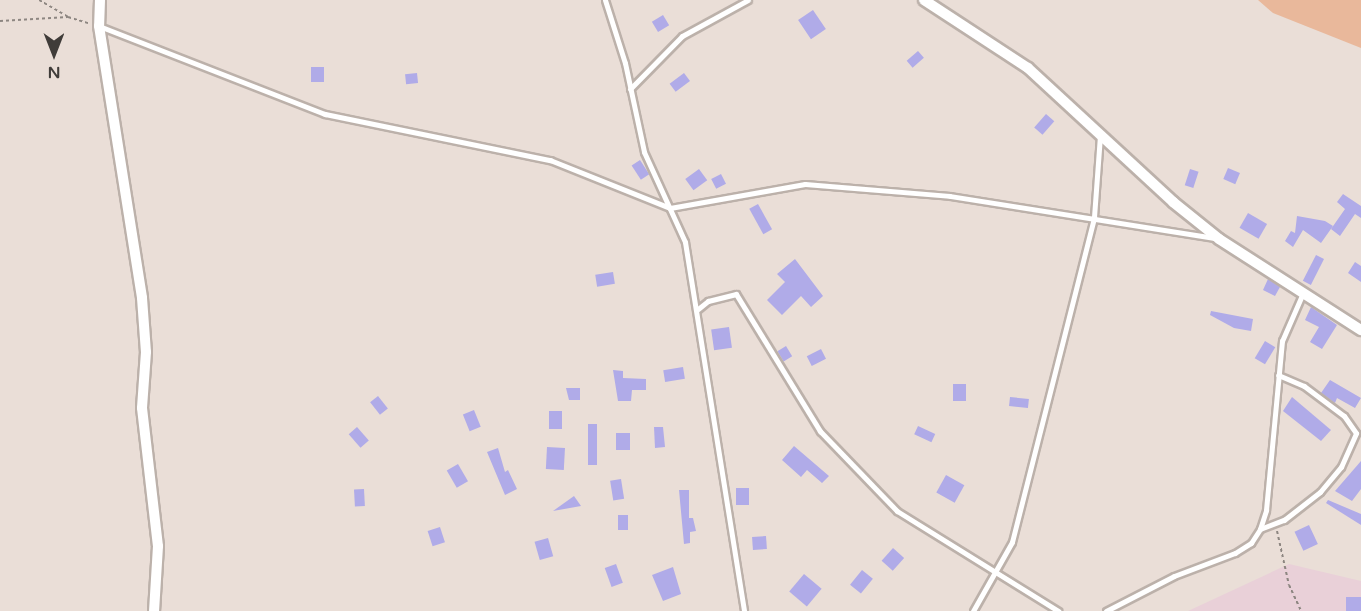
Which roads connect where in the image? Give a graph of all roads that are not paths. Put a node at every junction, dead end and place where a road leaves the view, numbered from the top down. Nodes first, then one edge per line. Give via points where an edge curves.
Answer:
1 (100, 0) edge
2 (605, 0) edge
3 (748, 0) edge
4 (924, 0) edge
5 (99, 26) junction
6 (630, 89) junction
7 (1100, 132) junction
8 (670, 208) junction
9 (1094, 217) junction
10 (1219, 239) junction
11 (1303, 292) junction
12 (698, 309) junction
13 (1361, 330) edge
14 (1278, 375) junction
15 (1260, 529) junction
16 (996, 572) junction
17 (154, 611) edge
18 (744, 611) edge
19 (973, 611) edge
20 (1058, 611) edge
21 (1106, 611) edge

1 - 5 street
2 - 6 lane
3 - 6 lane via 682,36
4 - 7 street via 1028,68
5 - 8 lane via 325,114 550,160
5 - 17 street via 142,298 146,352 142,408 158,546
6 - 8 lane via 644,152
7 - 9 lane
7 - 10 street via 1173,202
8 - 9 lane via 805,184 950,196
8 - 12 lane via 685,242
9 - 10 lane
9 - 16 lane via 1012,542
10 - 11 street
11 - 13 street
11 - 14 lane via 1282,342
12 - 16 lane via 708,301 736,294 820,431 897,511
12 - 18 lane
14 - 15 lane via 1266,510
14 - 15 lane via 1304,386 1344,416 1356,433 1341,467 1320,492
15 - 21 lane via 1251,543 1235,553 1174,576
16 - 19 lane
16 - 20 lane

